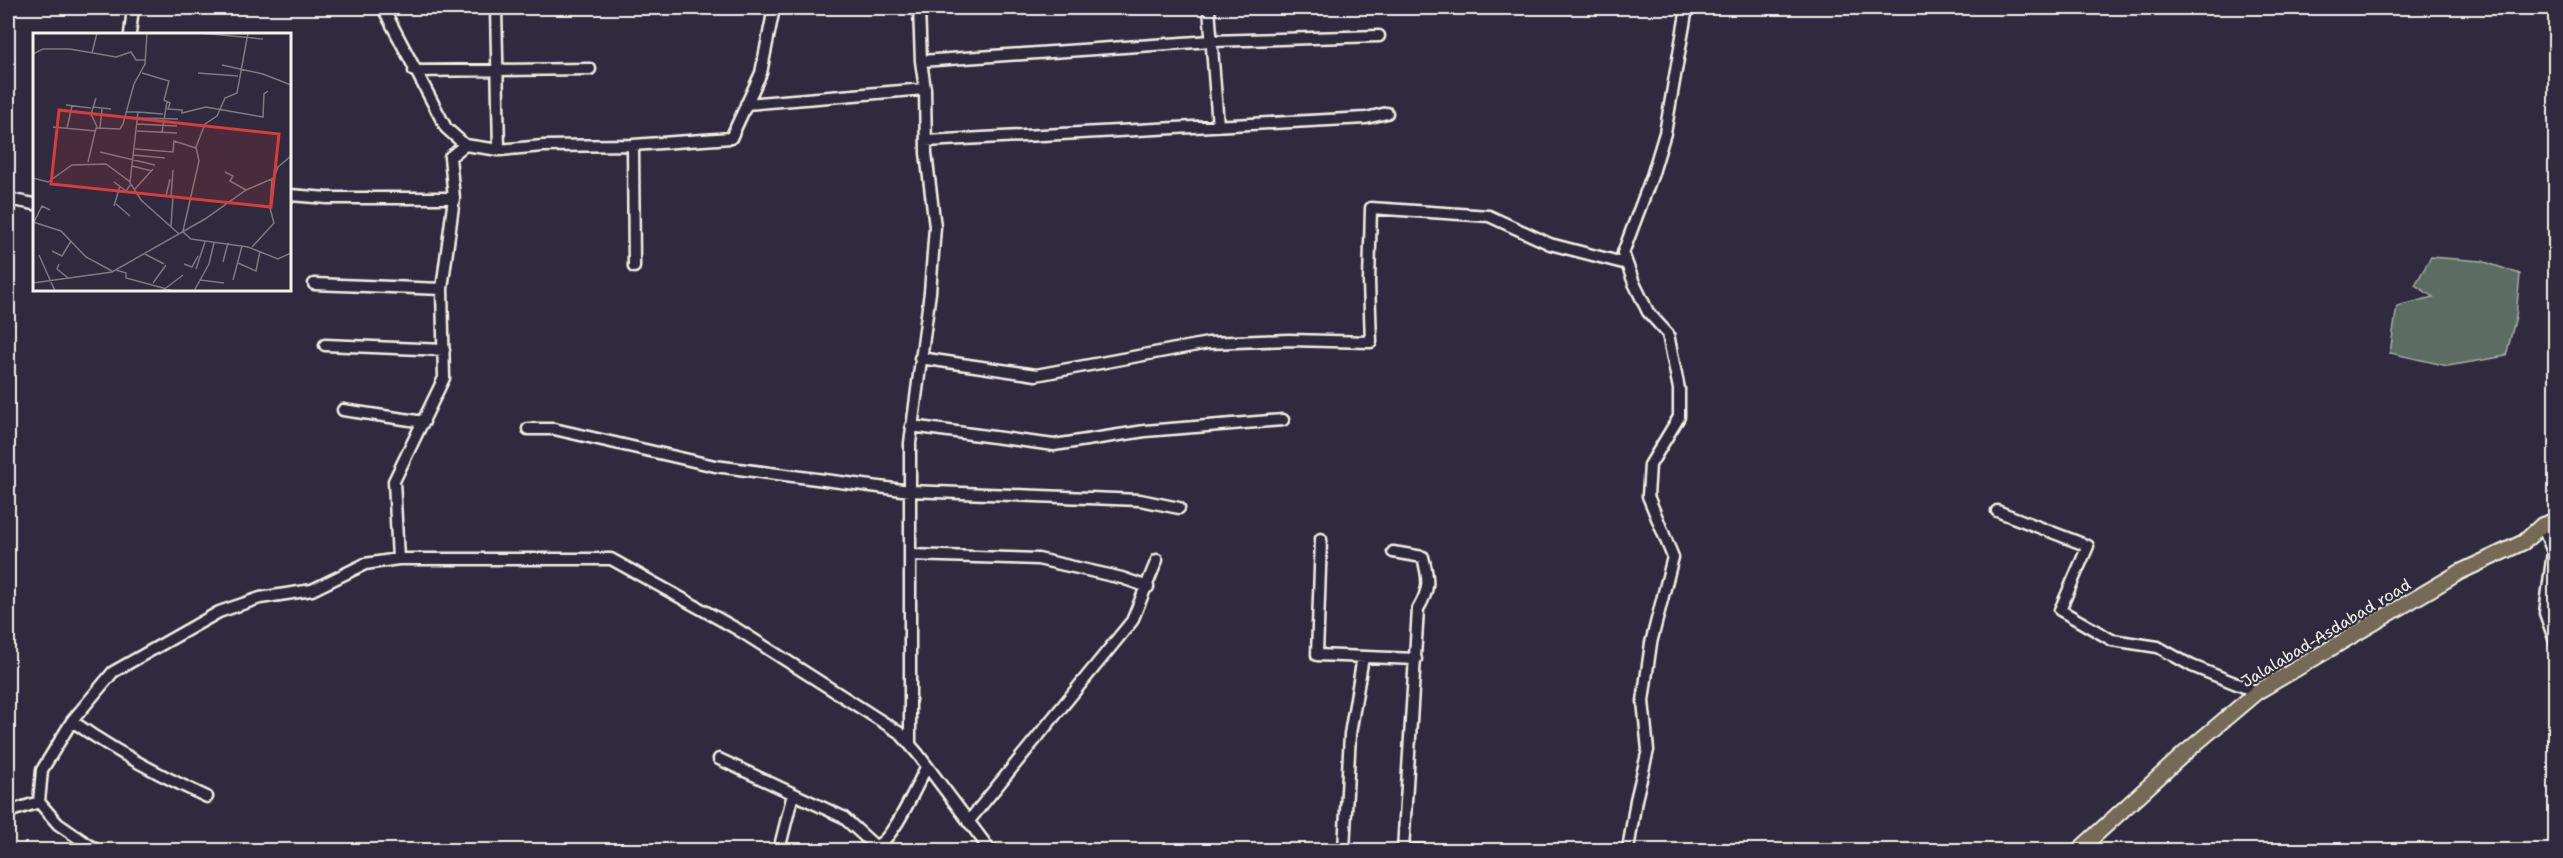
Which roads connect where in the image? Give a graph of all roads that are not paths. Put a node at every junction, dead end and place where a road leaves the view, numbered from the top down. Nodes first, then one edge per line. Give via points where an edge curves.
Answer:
1 (133, 8) edge
2 (383, 8) edge
3 (496, 8) edge
4 (774, 8) edge
5 (919, 8) edge
6 (1209, 8) edge
7 (1687, 8) edge
8 (130, 33) edge
9 (1379, 36) dead end
10 (1212, 41) junction
11 (921, 61) junction
12 (590, 69) dead end
13 (414, 71) junction
14 (498, 71) junction
15 (925, 89) junction
16 (746, 104) junction
17 (1387, 113) dead end
18 (1218, 126) junction
19 (926, 141) junction
20 (465, 145) junction
21 (633, 145) junction
22 (499, 150) junction
23 (291, 195) edge
24 (454, 198) junction
25 (8, 199) edge
26 (33, 204) edge
27 (8, 219) edge
28 (1627, 264) junction
29 (634, 267) dead end
30 (314, 284) dead end
31 (442, 289) junction
32 (325, 345) dead end
33 (444, 350) junction
34 (920, 358) junction
35 (343, 410) dead end
36 (1283, 420) dead end
37 (424, 422) junction
38 (912, 426) junction
39 (528, 429) dead end
40 (910, 490) junction
41 (1179, 508) dead end
42 (1997, 511) dead end
43 (2549, 522) edge
44 (1321, 539) dead end
45 (1393, 552) dead end
46 (910, 555) junction
47 (398, 560) junction
48 (1157, 560) dead end
49 (1148, 587) junction
50 (2556, 644) edge
51 (1363, 657) junction
52 (1416, 659) junction
53 (2257, 692) junction
54 (72, 721) junction
55 (910, 744) junction
56 (719, 759) dead end
57 (927, 766) junction
58 (793, 794) junction
59 (207, 797) dead end
60 (39, 802) junction
61 (8, 812) edge
62 (969, 822) junction
63 (96, 850) edge
64 (780, 850) edge
65 (990, 850) edge
66 (1344, 850) edge
67 (1403, 850) edge
68 (1414, 850) edge
69 (1423, 850) edge
70 (1628, 850) edge
71 (2079, 850) edge

1 - 8 street
2 - 13 street
3 - 14 street
4 - 16 street via 761,73
5 - 11 street
6 - 10 street
7 - 28 street via 1665,133 1623,253
9 - 10 street
10 - 11 street
10 - 18 street
11 - 15 street
12 - 14 street
13 - 14 street
13 - 20 street via 446,128
14 - 22 street
15 - 16 street
15 - 19 street
16 - 21 street via 731,138
17 - 18 street via 1366,118
18 - 19 street
19 - 34 street via 935,226
20 - 22 street
20 - 24 street via 450,157
21 - 22 street
21 - 29 street
23 - 24 street
24 - 31 street
25 - 26 street
25 - 27 street
28 - 34 street via 1550,244 1489,216 1371,208 1371,342 1208,343 1036,375
28 - 70 street via 1648,312 1668,334 1679,389 1679,417 1650,465 1648,496 1673,557 1651,643 1643,701 1648,750
30 - 31 street
31 - 33 street
32 - 33 street
33 - 37 street via 444,378
34 - 38 street
35 - 37 street
36 - 38 street via 1145,430 1054,445
37 - 47 street via 394,481
38 - 40 street
39 - 40 street via 554,429 715,466
40 - 41 street via 1140,500
40 - 46 street
42 - 53 street via 2088,546 2060,610 2112,640 2158,647 2192,666
43 - 50 street via 2553,552 2545,613
43 - 53 main road, Jalalabad-Asdabad road via 2524,542 2460,572
44 - 51 street via 1317,655
45 - 52 street via 1423,557 1428,576 1427,595 1418,609
46 - 49 street via 1038,559
46 - 55 street
47 - 54 street via 365,564 312,590 260,598 219,612 113,672
47 - 55 street via 611,559 737,629 900,733
48 - 49 street
49 - 62 street via 1132,621
51 - 52 street
51 - 66 street via 1350,734
52 - 67 street
53 - 71 main road, Jalalabad-Asdabad road
54 - 59 street via 163,777
54 - 60 street via 42,770
55 - 57 street
56 - 58 street
57 - 58 street via 893,830 878,846 843,818
57 - 62 street
58 - 64 street
60 - 61 street
60 - 63 street via 58,824
62 - 65 street
68 - 69 street

